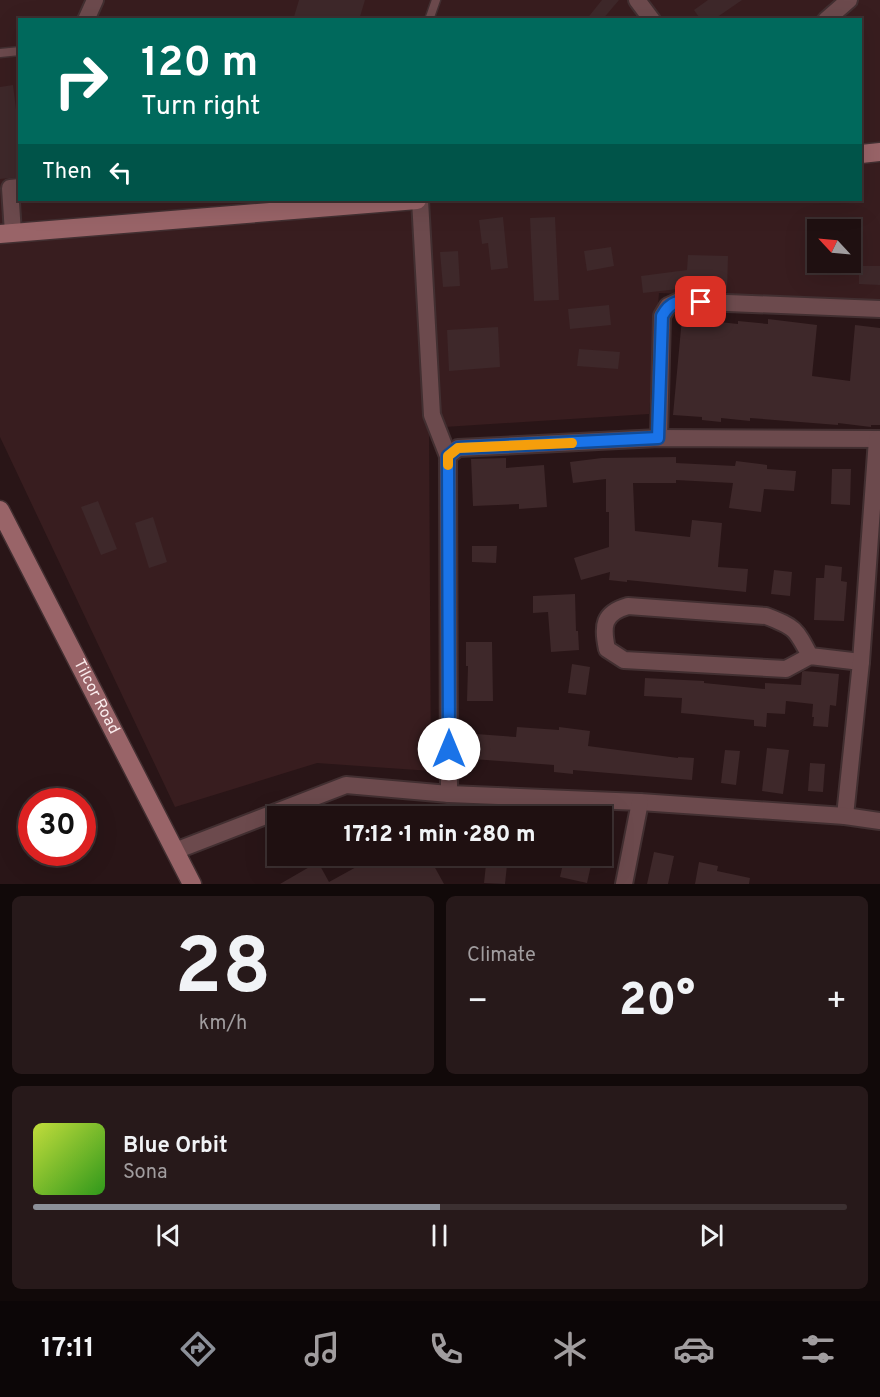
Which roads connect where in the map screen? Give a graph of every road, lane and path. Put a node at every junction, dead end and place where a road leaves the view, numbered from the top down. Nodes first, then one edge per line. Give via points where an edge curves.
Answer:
1 (95, 0) edge
2 (436, 0) edge
3 (637, 0) edge
4 (849, 0) edge
5 (87, 18) edge
6 (430, 18) edge
7 (650, 18) edge
8 (828, 18) edge
9 (18, 51) edge
10 (0, 53) edge
11 (880, 152) edge
12 (862, 154) edge
13 (18, 187) edge
14 (388, 201) edge
15 (418, 201) edge
16 (359, 202) edge
17 (7, 234) edge
18 (880, 309) edge
19 (658, 438) junction
20 (879, 439) edge
21 (448, 456) junction
22 (0, 510) edge
23 (810, 656) junction
24 (861, 662) junction
25 (449, 794) junction
26 (640, 802) junction
27 (845, 816) junction
28 (880, 821) edge
29 (175, 850) junction
30 (192, 884) edge
31 (624, 884) edge

1 - 5 street
2 - 6 lane
3 - 7 street
4 - 8 street
9 - 10 lane
11 - 12 street
13 - 17 street via 10,188
14 - 16 street
15 - 21 street via 432,416
16 - 17 street
18 - 19 street via 679,302 668,306 662,316
19 - 20 street
19 - 21 street via 458,448
20 - 24 street
21 - 25 street
22 - 29 street, Tilcor Road
23 - 23 street via 786,669 624,660 607,649 604,633 607,617 628,606 766,616 796,631
23 - 24 street
24 - 27 street
25 - 26 street
25 - 29 street via 346,785
26 - 27 street
26 - 31 street
27 - 28 street
29 - 30 street, Tilcor Road

